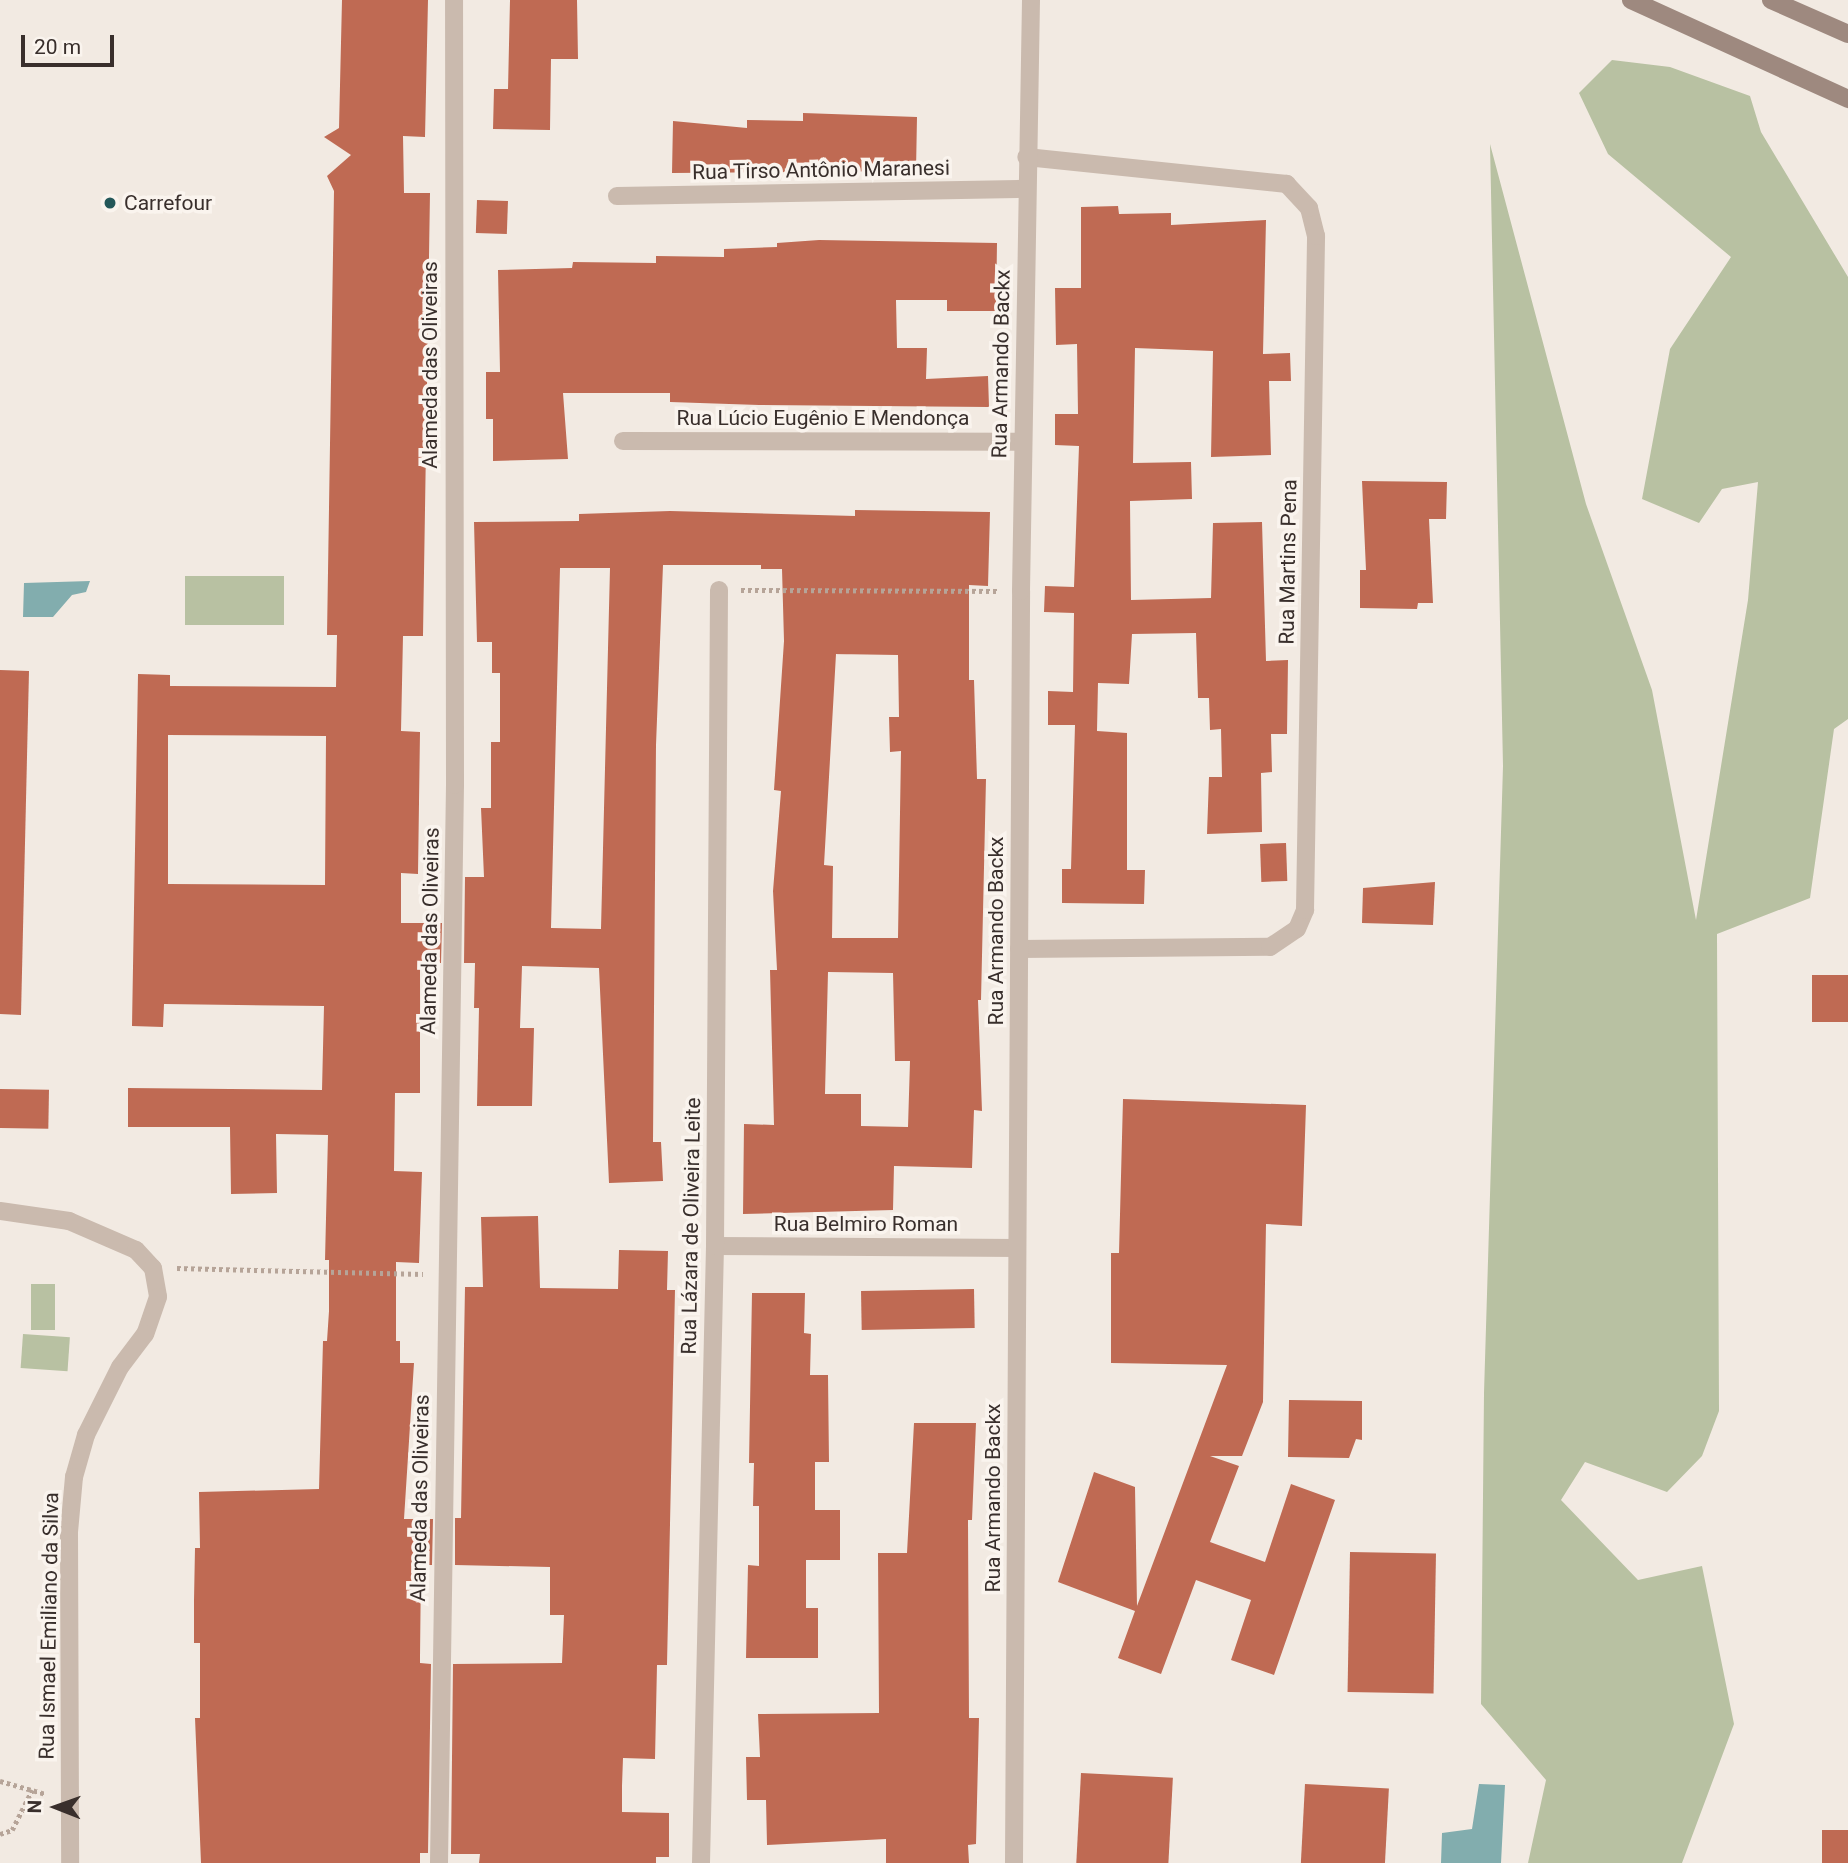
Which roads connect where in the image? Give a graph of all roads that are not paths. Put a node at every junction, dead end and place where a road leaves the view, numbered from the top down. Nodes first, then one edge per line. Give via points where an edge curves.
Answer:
1 (454, 0) edge
2 (1031, 0) edge
3 (1631, 0) edge
4 (1771, 0) edge
5 (1848, 34) edge
6 (1848, 100) edge
7 (1026, 157) junction
8 (1026, 189) junction
9 (617, 197) dead end
10 (622, 441) dead end
11 (1023, 442) junction
12 (719, 590) road end
13 (1019, 949) junction
14 (0, 1211) edge
15 (715, 1246) junction
16 (1017, 1248) junction
17 (70, 1863) edge
18 (439, 1863) edge
19 (701, 1863) edge
20 (1014, 1863) edge

1 - 18 street, Alameda das Oliveiras via 455,785
2 - 7 street, Rua Armando Backx
3 - 6 main road
4 - 5 main road
7 - 8 street, Rua Armando Backx
7 - 13 street, Rua Martins Pena via 1287,184 1309,208 1316,236 1304,910 1297,929 1270,947
8 - 9 street, Rua Tirso Antônio Maranesi
8 - 11 street, Rua Armando Backx
10 - 11 street, Rua Lúcio Eugênio E Mendonça
11 - 13 street, Rua Armando Backx
12 - 15 street, Rua Lázara de Oliveira Leite
13 - 16 street, Rua Armando Backx
14 - 17 street, Rua Ismael Emiliano da Silva via 69,1222 136,1250 153,1268 158,1297 145,1334 120,1367 97,1412 75,1477 69,1532
15 - 16 street, Rua Belmiro Roman
15 - 19 street, Rua Lázara de Oliveira Leite
16 - 20 street, Rua Armando Backx

